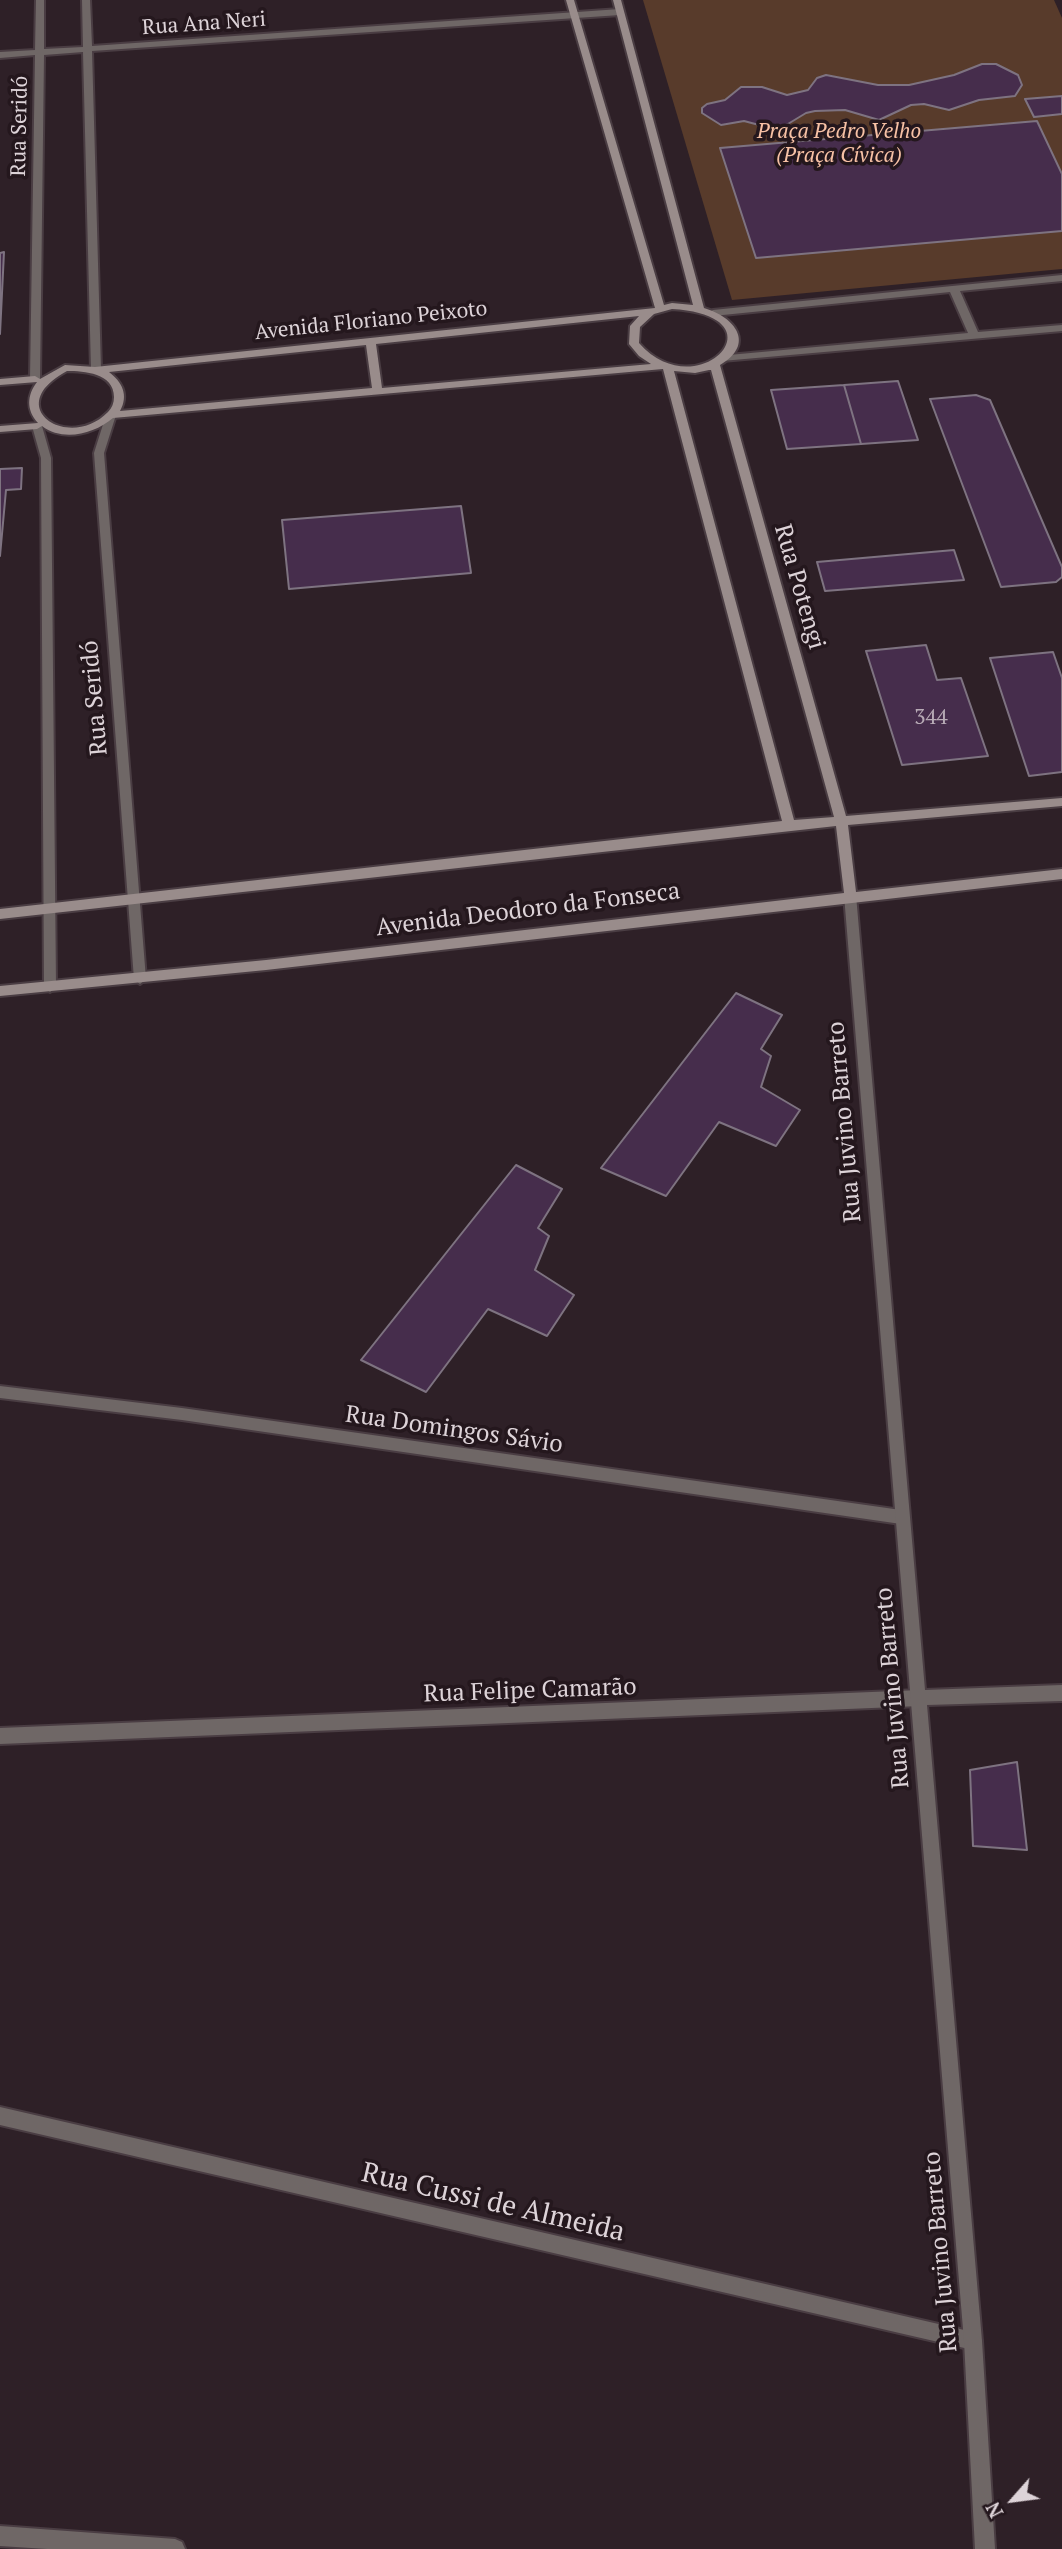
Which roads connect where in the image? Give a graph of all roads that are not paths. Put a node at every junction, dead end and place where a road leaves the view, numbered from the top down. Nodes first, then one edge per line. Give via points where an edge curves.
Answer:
1 (40, 0) edge
2 (86, 0) edge
3 (570, 0) edge
4 (617, 0) edge
5 (620, 12) junction
6 (574, 15) junction
7 (88, 49) junction
8 (40, 52) junction
9 (0, 55) edge
10 (1062, 278) edge
11 (954, 289) junction
12 (699, 308) junction
13 (655, 311) junction
14 (713, 313) junction
15 (1062, 328) edge
16 (974, 335) junction
17 (370, 340) junction
18 (718, 361) junction
19 (665, 367) junction
20 (96, 370) junction
21 (35, 379) junction
22 (0, 382) edge
23 (378, 393) junction
24 (111, 415) junction
25 (37, 426) junction
26 (0, 429) edge
27 (1062, 802) edge
28 (842, 822) junction
29 (789, 825) junction
30 (1062, 874) edge
31 (850, 895) junction
32 (134, 899) junction
33 (50, 909) junction
34 (0, 914) edge
35 (140, 979) junction
36 (50, 987) junction
37 (0, 991) edge
38 (0, 1392) edge
39 (901, 1517) junction
40 (1062, 1693) edge
41 (920, 1698) junction
42 (0, 1736) edge
43 (0, 2116) edge
44 (974, 2341) junction
45 (0, 2536) edge
46 (175, 2549) edge
47 (985, 2549) edge

1 - 8 street, Rua Seridó
2 - 7 street
3 - 6 main road
4 - 5 main road
5 - 6 street, Rua Ana Neri
5 - 12 main road
6 - 7 street, Rua Ana Neri
6 - 13 main road
7 - 8 street, Rua Ana Neri
7 - 20 street
8 - 9 street, Rua Ana Neri
8 - 21 street, Rua Seridó
10 - 11 street
11 - 14 street
11 - 16 street
12 - 13 main road via 672,306
12 - 14 main road
13 - 17 main road, Avenida Floriano Peixoto
13 - 19 main road via 635,326 634,344 649,360
14 - 18 main road via 731,330 733,340
15 - 16 street
16 - 18 street
17 - 20 main road, Avenida Floriano Peixoto
17 - 23 main road
18 - 19 main road via 692,369
18 - 28 main road, Rua Potengi
19 - 23 main road
19 - 29 main road
20 - 21 main road via 65,368
20 - 24 main road via 117,384 118,405
21 - 22 main road
21 - 25 main road via 21,404
23 - 24 main road
24 - 25 main road via 99,424 67,432
24 - 32 street, Rua Seridó via 99,453
25 - 26 main road
25 - 33 street, Rua Seridó via 46,458
27 - 28 main road
28 - 29 main road
28 - 31 main road, Rua Juvino Barreto
29 - 32 main road
30 - 31 main road, Avenida Deodoro da Fonseca
31 - 35 main road, Avenida Deodoro da Fonseca
31 - 39 street, Rua Juvino Barreto
32 - 33 main road
32 - 35 street, Rua Seridó
33 - 34 main road
33 - 36 street, Rua Seridó
35 - 36 main road, Avenida Deodoro da Fonseca
36 - 37 main road, Avenida Deodoro da Fonseca
38 - 39 street, Rua Domingos Sávio
39 - 41 street, Rua Juvino Barreto
40 - 41 street, Rua Felipe Camarão
41 - 42 street, Rua Felipe Camarão
41 - 44 street, Rua Juvino Barreto
43 - 44 street, Rua Cussi de Almeida
44 - 47 street, Rua Juvino Barreto
45 - 46 street

